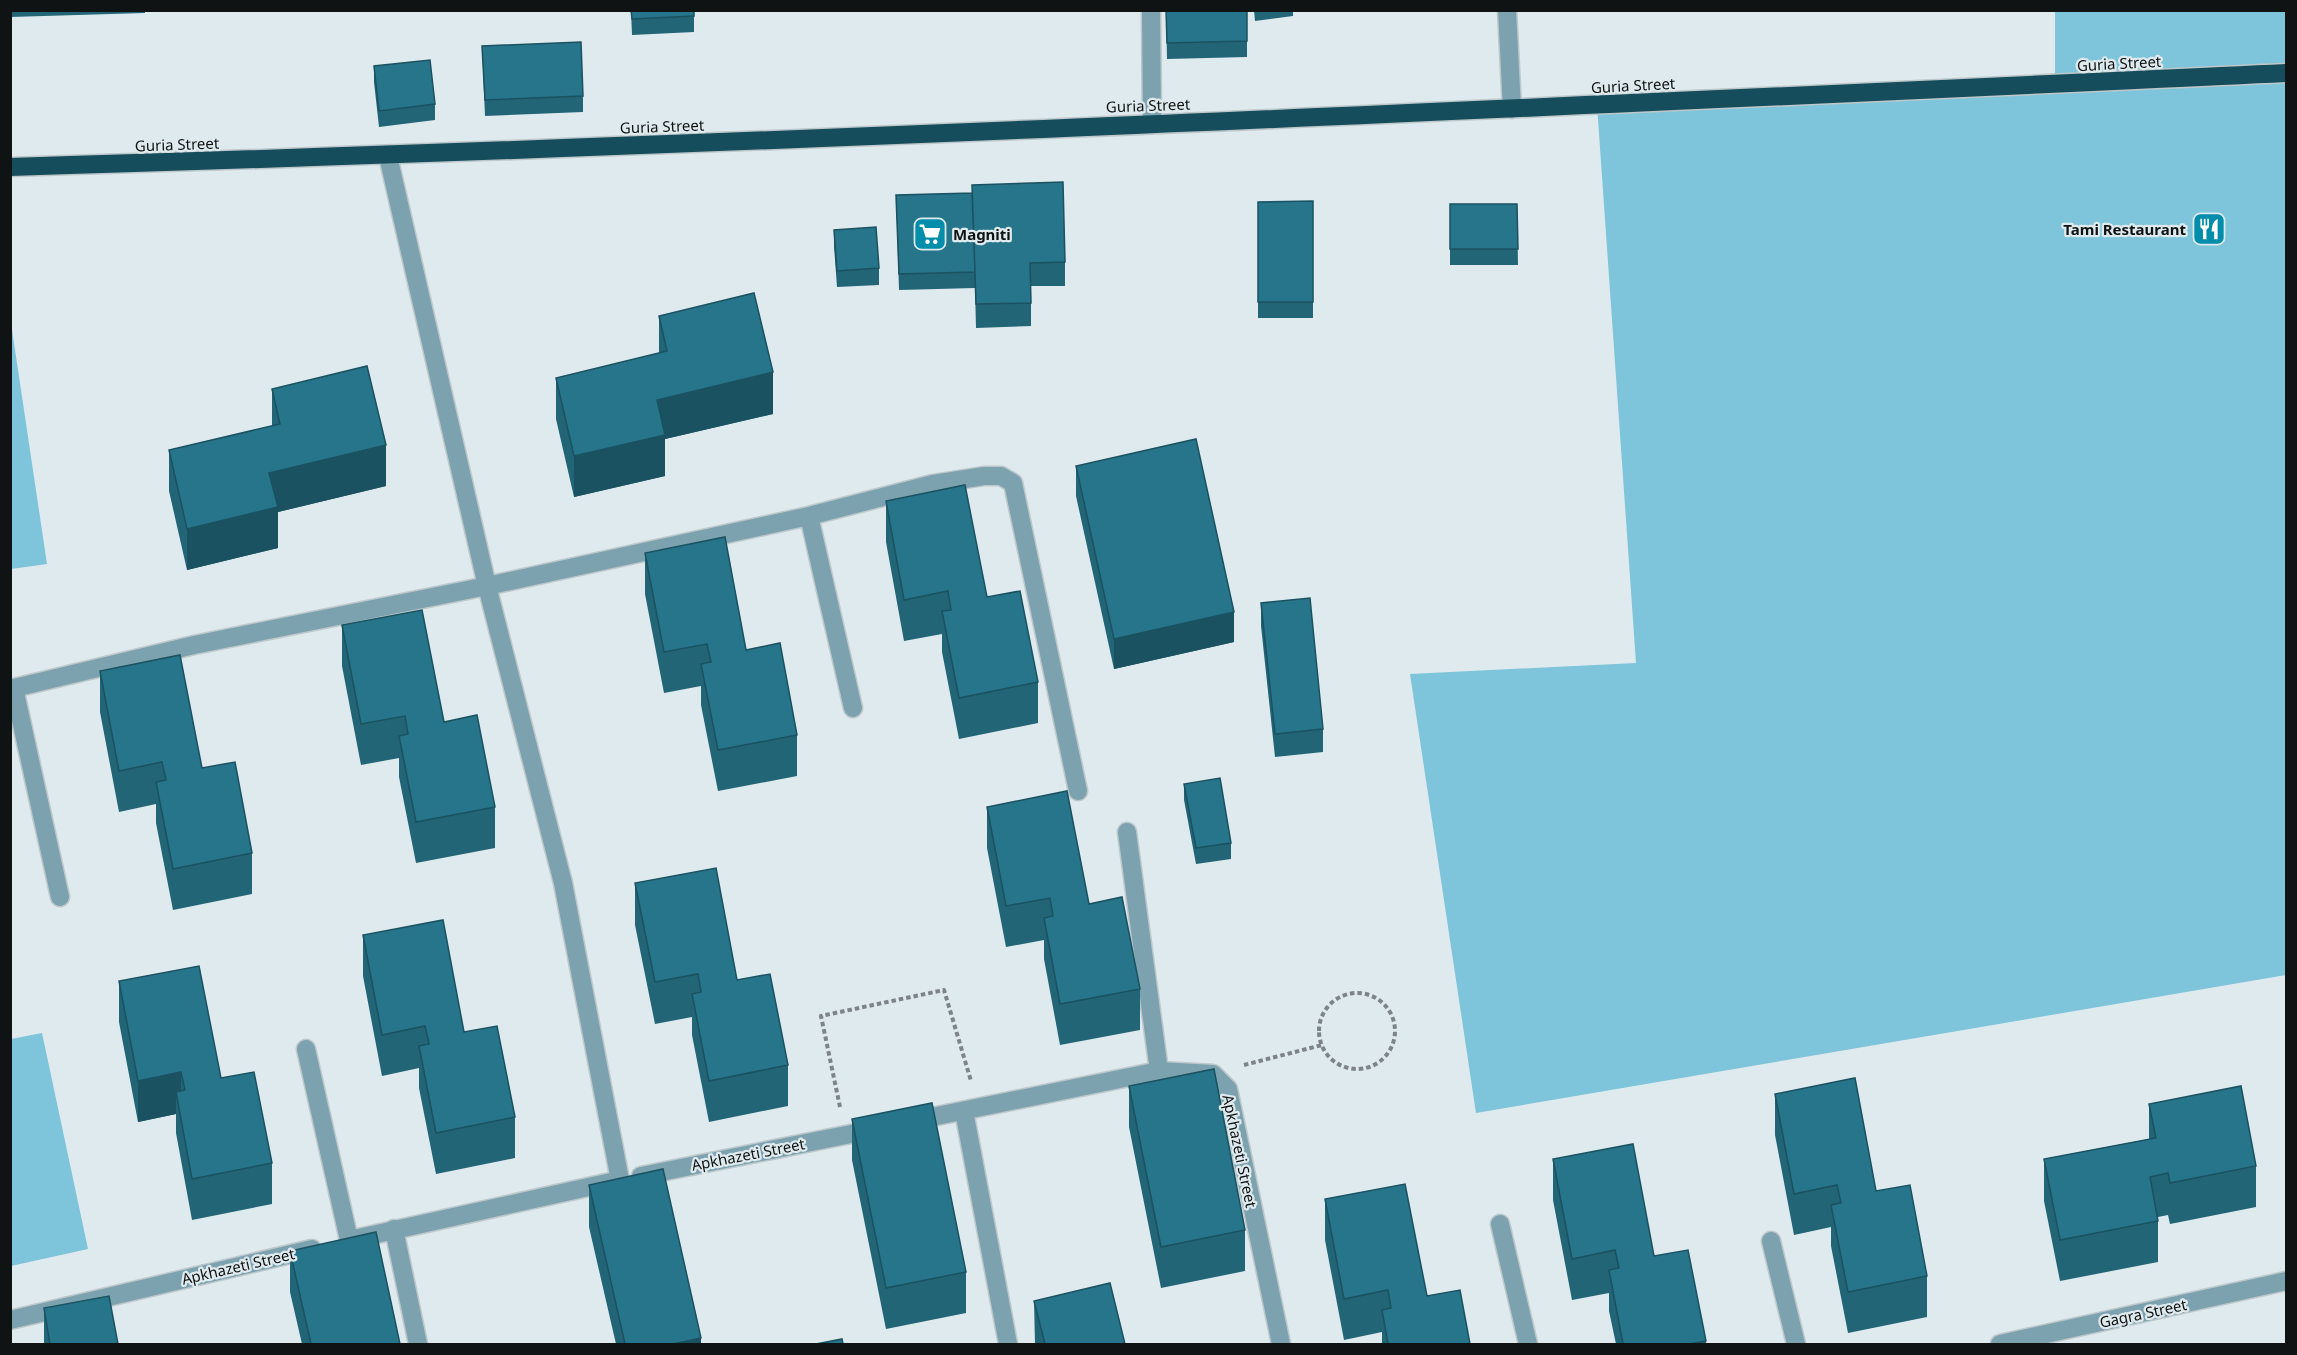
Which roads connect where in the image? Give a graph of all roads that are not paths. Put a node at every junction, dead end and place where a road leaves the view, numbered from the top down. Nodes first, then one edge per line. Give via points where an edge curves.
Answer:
1 (1151, 10) edge
2 (1507, 10) edge
3 (2286, 73) edge
4 (1512, 109) junction
5 (1152, 123) junction
6 (388, 156) junction
7 (10, 166) edge
8 (809, 516) junction
9 (487, 586) junction
10 (12, 688) edge
11 (853, 708) dead end
12 (1078, 791) dead end
13 (1127, 832) dead end
14 (60, 897) dead end
15 (306, 1048) dead end
16 (1159, 1071) junction
17 (972, 1109) junction
18 (620, 1180) junction
19 (1500, 1224) dead end
20 (394, 1230) junction
21 (1771, 1240) dead end
22 (337, 1243) junction
23 (2286, 1281) edge
24 (10, 1320) edge
25 (2063, 1338) edge
26 (418, 1344) edge
27 (1008, 1344) edge
28 (1281, 1344) edge
29 (1528, 1344) edge
30 (1796, 1344) edge
31 (2001, 1344) edge

1 - 5 street
2 - 4 street
3 - 4 highway, Guria Street
4 - 5 highway, Guria Street
5 - 6 highway, Guria Street
6 - 7 highway, Guria Street
6 - 9 street
8 - 9 street
8 - 11 street
8 - 12 street via 933,484 1001,476 1013,483
9 - 10 street via 194,645
9 - 18 street via 563,884
10 - 14 street
13 - 16 street
15 - 22 street
16 - 17 street, Apkhazeti Street
16 - 28 street, Apkhazeti Street via 1213,1074 1228,1089
17 - 18 street, Apkhazeti Street
17 - 27 street
18 - 20 street, Apkhazeti Street
19 - 29 street
20 - 22 street, Apkhazeti Street
20 - 26 street
21 - 30 street
22 - 24 street, Apkhazeti Street
23 - 25 street, Gagra Street
25 - 31 street, Gagra Street

